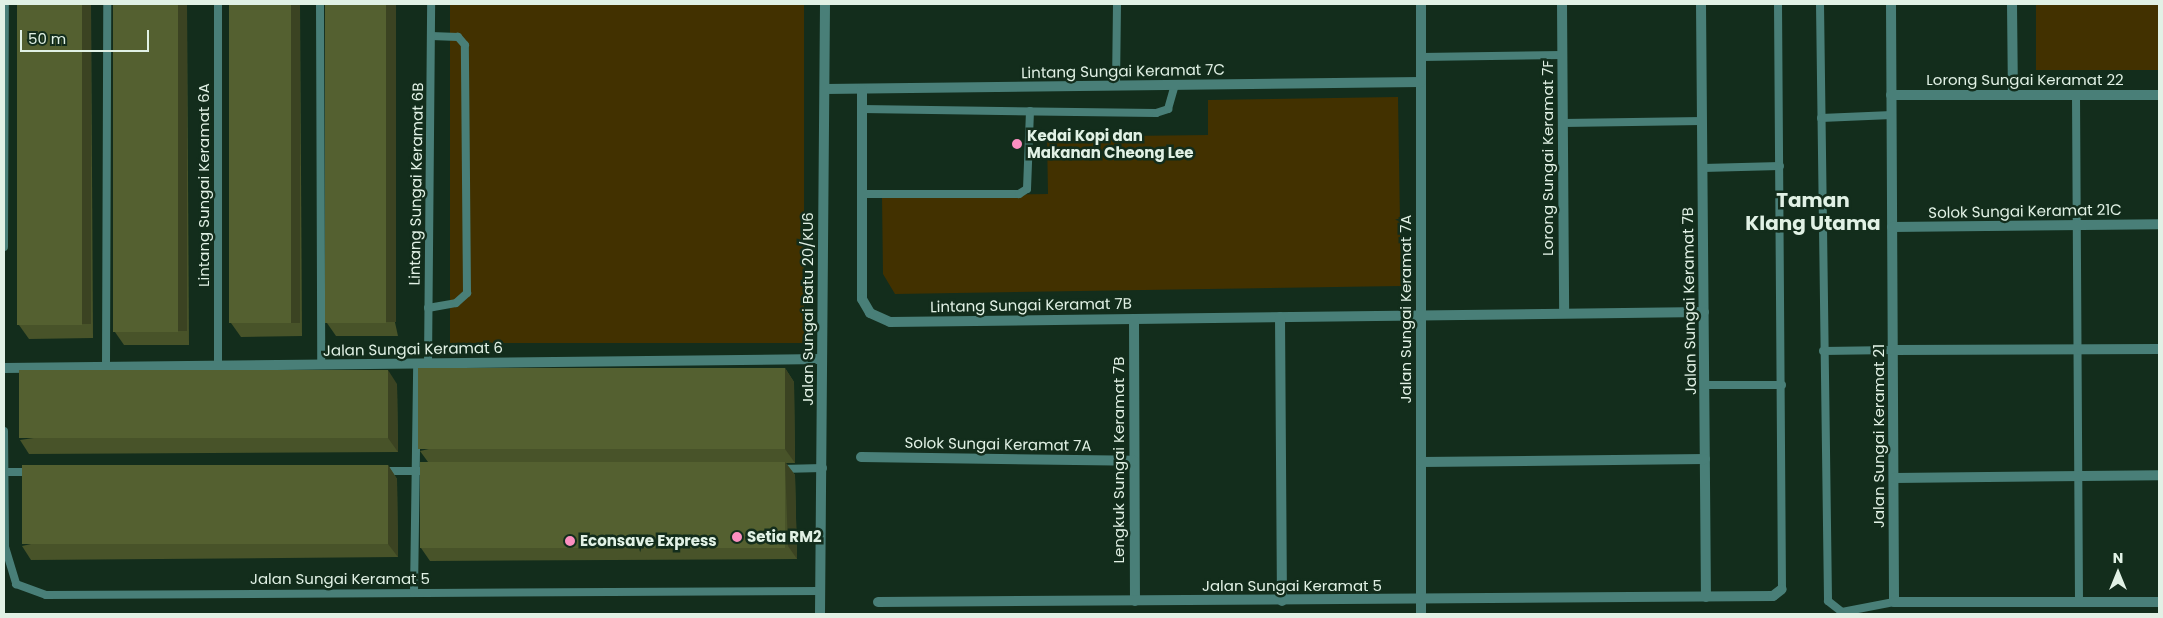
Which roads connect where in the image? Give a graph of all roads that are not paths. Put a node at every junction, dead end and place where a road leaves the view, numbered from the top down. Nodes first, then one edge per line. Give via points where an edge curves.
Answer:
1 (5, 4) edge
2 (107, 4) edge
3 (218, 4) edge
4 (320, 4) edge
5 (431, 4) edge
6 (825, 4) edge
7 (1117, 4) edge
8 (1421, 4) edge
9 (1562, 4) edge
10 (1701, 4) edge
11 (1778, 4) edge
12 (1820, 4) edge
13 (1891, 4) edge
14 (2012, 4) edge
15 (431, 36) junction
16 (1562, 55) junction
17 (1421, 57) junction
18 (1421, 82) junction
19 (1176, 85) junction
20 (1116, 86) junction
21 (825, 89) junction
22 (862, 89) junction
23 (1891, 95) junction
24 (2013, 95) junction
25 (2076, 95) junction
26 (2159, 95) edge
27 (862, 109) junction
28 (1030, 112) junction
29 (1892, 116) junction
30 (1821, 118) junction
31 (1702, 121) junction
32 (1563, 123) junction
33 (1780, 166) junction
34 (1703, 168) junction
35 (861, 194) junction
36 (2159, 224) edge
37 (2077, 225) junction
38 (1892, 228) junction
39 (4, 247) edge
40 (428, 308) junction
41 (1564, 312) junction
42 (1704, 312) junction
43 (1421, 315) junction
44 (1280, 317) junction
45 (1134, 319) junction
46 (2159, 349) edge
47 (1893, 350) junction
48 (2078, 350) junction
49 (1823, 351) junction
50 (822, 359) junction
51 (422, 364) junction
52 (322, 365) junction
53 (218, 366) junction
54 (106, 367) junction
55 (4, 368) edge
56 (1705, 385) junction
57 (1782, 386) junction
58 (4, 432) edge
59 (861, 458) dead end
60 (1705, 459) junction
61 (1134, 461) junction
62 (1421, 462) junction
63 (823, 468) junction
64 (774, 469) edge
65 (376, 471) edge
66 (416, 471) junction
67 (446, 471) edge
68 (4, 472) edge
69 (43, 472) edge
70 (2159, 475) edge
71 (2079, 476) junction
72 (1894, 478) junction
73 (1782, 590) joint
74 (821, 592) junction
75 (414, 594) junction
76 (1706, 597) junction
77 (1282, 601) junction
78 (1421, 601) junction
79 (878, 602) dead end
80 (1135, 602) junction
81 (1894, 602) junction
82 (2079, 602) junction
83 (2159, 602) edge
84 (820, 614) edge
85 (1421, 614) edge

1 - 39 lane
2 - 54 lane
3 - 53 lane, Lintang Sungai Keramat 6A
4 - 52 lane
5 - 15 lane, Lintang Sungai Keramat 6B
6 - 21 street, Jalan Sungai Batu 20/KU6
7 - 20 lane
8 - 17 street, Jalan Sungai Keramat 7A
9 - 16 street, Lorong Sungai Keramat 7F
10 - 31 street, Jalan Sungai Keramat 7B
11 - 33 lane
12 - 30 lane
13 - 23 street, Jalan Sungai Keramat 21
14 - 24 street
15 - 40 lane, Lintang Sungai Keramat 6B
15 - 40 lane via 458,37 464,45 467,293 456,303
16 - 17 lane
16 - 32 street, Lorong Sungai Keramat 7F
17 - 18 street, Jalan Sungai Keramat 7A
18 - 19 street, Lintang Sungai Keramat 7C
18 - 43 street, Jalan Sungai Keramat 7A
19 - 20 street, Lintang Sungai Keramat 7C
19 - 28 lane via 1168,109 1156,113
20 - 22 street, Lintang Sungai Keramat 7C
21 - 22 street, Lintang Sungai Keramat 7C
21 - 50 street, Jalan Sungai Batu 20/KU6
22 - 27 street, Lintang Sungai Keramat 7B
23 - 24 street, Lorong Sungai Keramat 22
23 - 29 street, Jalan Sungai Keramat 21
24 - 25 street, Lorong Sungai Keramat 22
25 - 26 street, Lorong Sungai Keramat 22
25 - 37 lane
27 - 28 lane
27 - 35 street, Lintang Sungai Keramat 7B
28 - 35 lane via 1027,189 1020,194
29 - 30 lane
29 - 38 street, Jalan Sungai Keramat 21
30 - 49 lane
31 - 32 lane
31 - 34 street, Jalan Sungai Keramat 7B
32 - 41 street, Lorong Sungai Keramat 7F
33 - 34 lane
33 - 57 lane
34 - 42 street, Jalan Sungai Keramat 7B
35 - 45 street, Lintang Sungai Keramat 7B via 862,299 870,314 890,322
36 - 37 street, Solok Sungai Keramat 21C
37 - 38 street, Solok Sungai Keramat 21C
37 - 48 lane
38 - 47 street, Jalan Sungai Keramat 21
40 - 51 lane, Lintang Sungai Keramat 6B
41 - 42 street, Lintang Sungai Keramat 7B
41 - 43 street, Lintang Sungai Keramat 7B
42 - 56 street, Jalan Sungai Keramat 7B
43 - 44 street, Lintang Sungai Keramat 7B
43 - 62 street, Jalan Sungai Keramat 7A
44 - 45 street, Lintang Sungai Keramat 7B
44 - 77 street
45 - 61 street, Lengkuk Sungai Keramat 7B
46 - 48 street
47 - 48 street
47 - 49 lane
47 - 72 street, Jalan Sungai Keramat 21
48 - 71 lane
49 - 81 lane via 1828,602 1842,612
50 - 51 street, Jalan Sungai Keramat 6
50 - 63 street, Jalan Sungai Batu 20/KU6
51 - 52 street, Jalan Sungai Keramat 6
51 - 66 lane, Lintang Sungai Keramat 6B
52 - 53 street, Jalan Sungai Keramat 6
53 - 54 street, Jalan Sungai Keramat 6
54 - 55 street, Jalan Sungai Keramat 6
56 - 57 lane
56 - 60 street, Jalan Sungai Keramat 7B
57 - 73 lane
58 - 68 lane, Jalan Sungai Keramat 5
59 - 61 street, Solok Sungai Keramat 7A
60 - 62 street
60 - 76 street, Jalan Sungai Keramat 7B
61 - 80 street, Lengkuk Sungai Keramat 7B
62 - 78 street, Jalan Sungai Keramat 7A
63 - 64 lane
63 - 74 street, Jalan Sungai Batu 20/KU6
65 - 66 lane
66 - 67 lane
66 - 75 lane, Lintang Sungai Keramat 6B
68 - 69 lane
68 - 75 lane, Jalan Sungai Keramat 5 via 5,547 16,584 46,596
70 - 71 street
71 - 72 street
71 - 82 lane
72 - 81 street, Jalan Sungai Keramat 21
73 - 76 street, Jalan Sungai Keramat 5 via 1773,596
74 - 75 lane, Jalan Sungai Keramat 5
74 - 84 street, Jalan Sungai Batu 20/KU6
76 - 78 street, Jalan Sungai Keramat 5
77 - 78 street, Jalan Sungai Keramat 5
77 - 80 street, Jalan Sungai Keramat 5
78 - 85 street, Jalan Sungai Keramat 7A
79 - 80 street, Jalan Sungai Keramat 5
81 - 82 street
82 - 83 street

